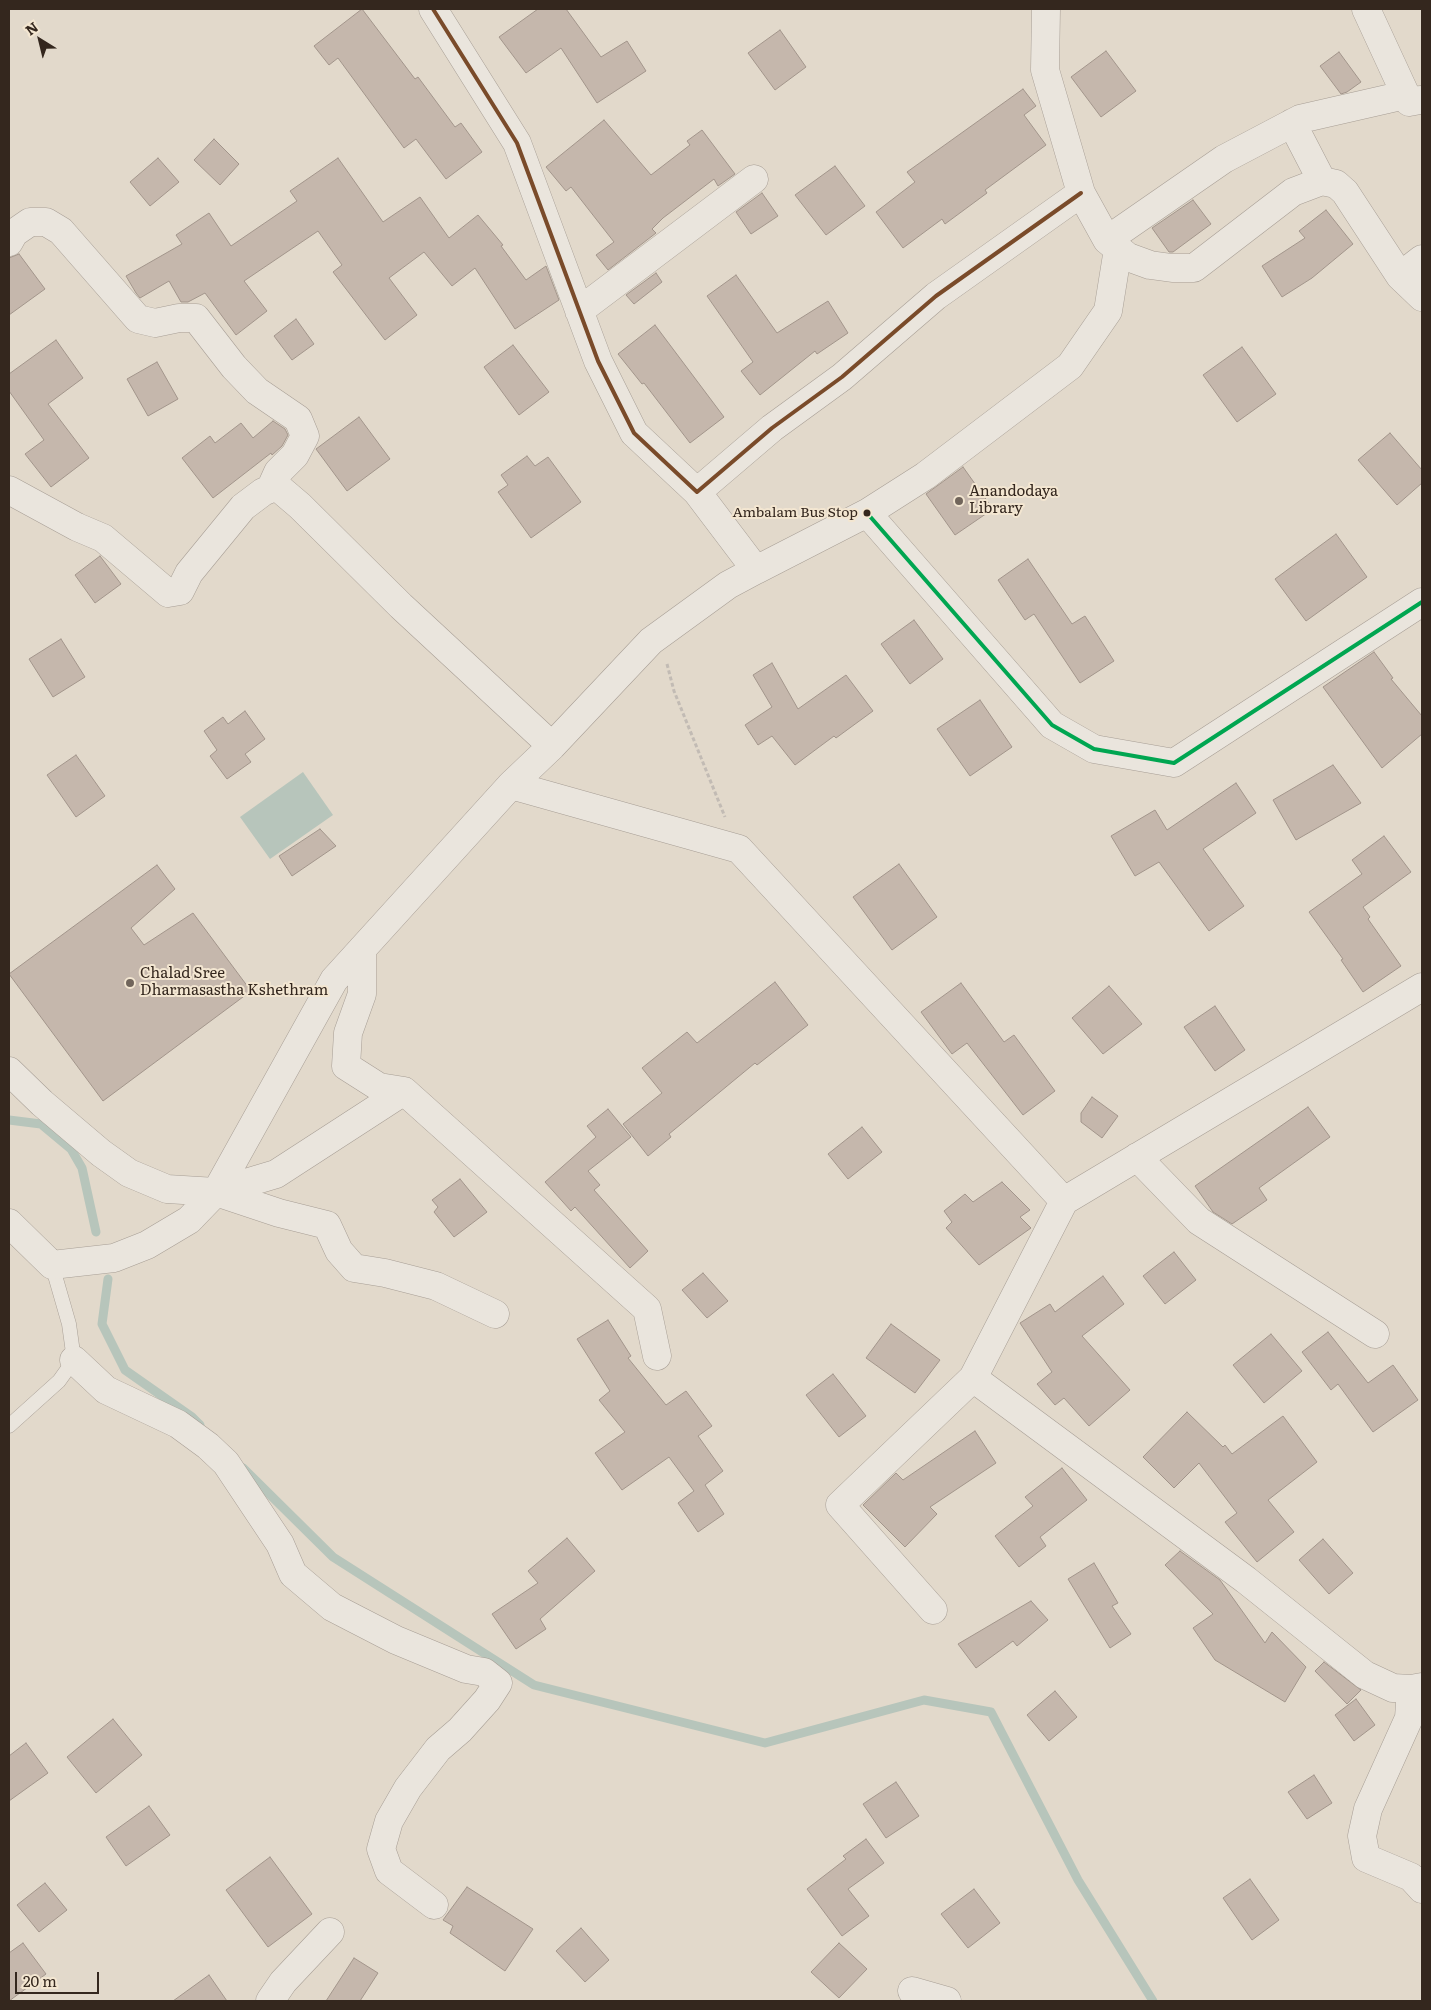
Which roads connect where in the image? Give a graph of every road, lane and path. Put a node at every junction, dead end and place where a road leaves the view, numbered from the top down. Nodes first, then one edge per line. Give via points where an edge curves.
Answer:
1 (434, 9) edge
2 (1046, 9) edge
3 (1366, 9) edge
4 (1414, 97) edge
5 (1292, 123) junction
6 (754, 179) dead end
7 (1322, 181) junction
8 (1081, 193) junction
9 (9, 242) edge
10 (1112, 244) junction
11 (1422, 259) edge
12 (1400, 276) junction
13 (1422, 297) edge
14 (579, 311) junction
15 (277, 486) junction
16 (9, 490) edge
17 (697, 492) junction
18 (867, 513) junction
19 (756, 570) junction
20 (1422, 602) edge
21 (677, 622) junction
22 (552, 746) junction
23 (511, 785) junction
24 (738, 849) junction
25 (362, 949) junction
26 (1422, 987) edge
27 (9, 1071) edge
28 (404, 1090) junction
29 (1138, 1157) junction
30 (216, 1192) junction
31 (1064, 1201) junction
32 (9, 1223) edge
33 (52, 1265) junction
34 (495, 1314) dead end
35 (1375, 1334) dead end
36 (657, 1356) dead end
37 (74, 1360) junction
38 (973, 1378) junction
39 (9, 1426) edge
40 (934, 1610) dead end
41 (1416, 1688) edge
42 (1422, 1889) edge
43 (434, 1905) dead end
44 (330, 1932) dead end
45 (912, 1991) dead end
46 (270, 2001) edge
47 (947, 2001) edge

1 - 14 street via 517,143
2 - 8 street via 1045,70
3 - 4 street
4 - 5 street
5 - 7 street
5 - 10 street via 1224,159
6 - 14 street
7 - 10 street via 1293,192 1194,268 1150,265 1128,257
7 - 12 street via 1336,184 1345,192
8 - 10 street
8 - 17 street via 936,296 842,377 772,428
9 - 15 street via 14,233 30,222 46,222 61,231 138,319 155,323 196,318 257,391 298,419 305,436 295,455 278,472 273,483
10 - 18 street via 1108,311 1070,366 925,476
11 - 12 street
12 - 13 street
14 - 17 street via 598,361 634,433
15 - 16 street via 243,507 189,573 180,591 168,593 103,538
15 - 22 street
17 - 19 street
18 - 19 street
18 - 20 street via 1052,725 1094,749 1174,764
19 - 21 street via 728,585
21 - 22 street via 651,641
21 - 24 path via 667,663 674,691
22 - 23 street
23 - 24 street
23 - 25 street
24 - 31 street
25 - 28 street via 362,994 348,1033 346,1066 379,1087
25 - 30 street via 334,980
26 - 29 street
27 - 30 street via 42,1103 129,1173 167,1189
28 - 30 street via 276,1174
28 - 36 street via 647,1309
29 - 31 street
29 - 35 street via 1199,1221
30 - 33 street via 189,1220 147,1245 114,1258
30 - 34 street via 328,1225 339,1251 354,1268 436,1286
31 - 38 street
32 - 33 street
33 - 37 lane via 69,1324
37 - 39 lane via 59,1381
37 - 43 street via 106,1390 178,1424 208,1446 226,1464 280,1544 293,1574 332,1606 396,1640 466,1669 484,1672 498,1683 465,1724 438,1749 408,1788 389,1821 381,1850 389,1871
38 - 40 street via 840,1505
38 - 41 street via 1246,1580 1365,1674 1393,1688
41 - 42 street via 1409,1718 1368,1808 1362,1836 1366,1858 1410,1877
44 - 46 street via 283,1982
45 - 47 street

